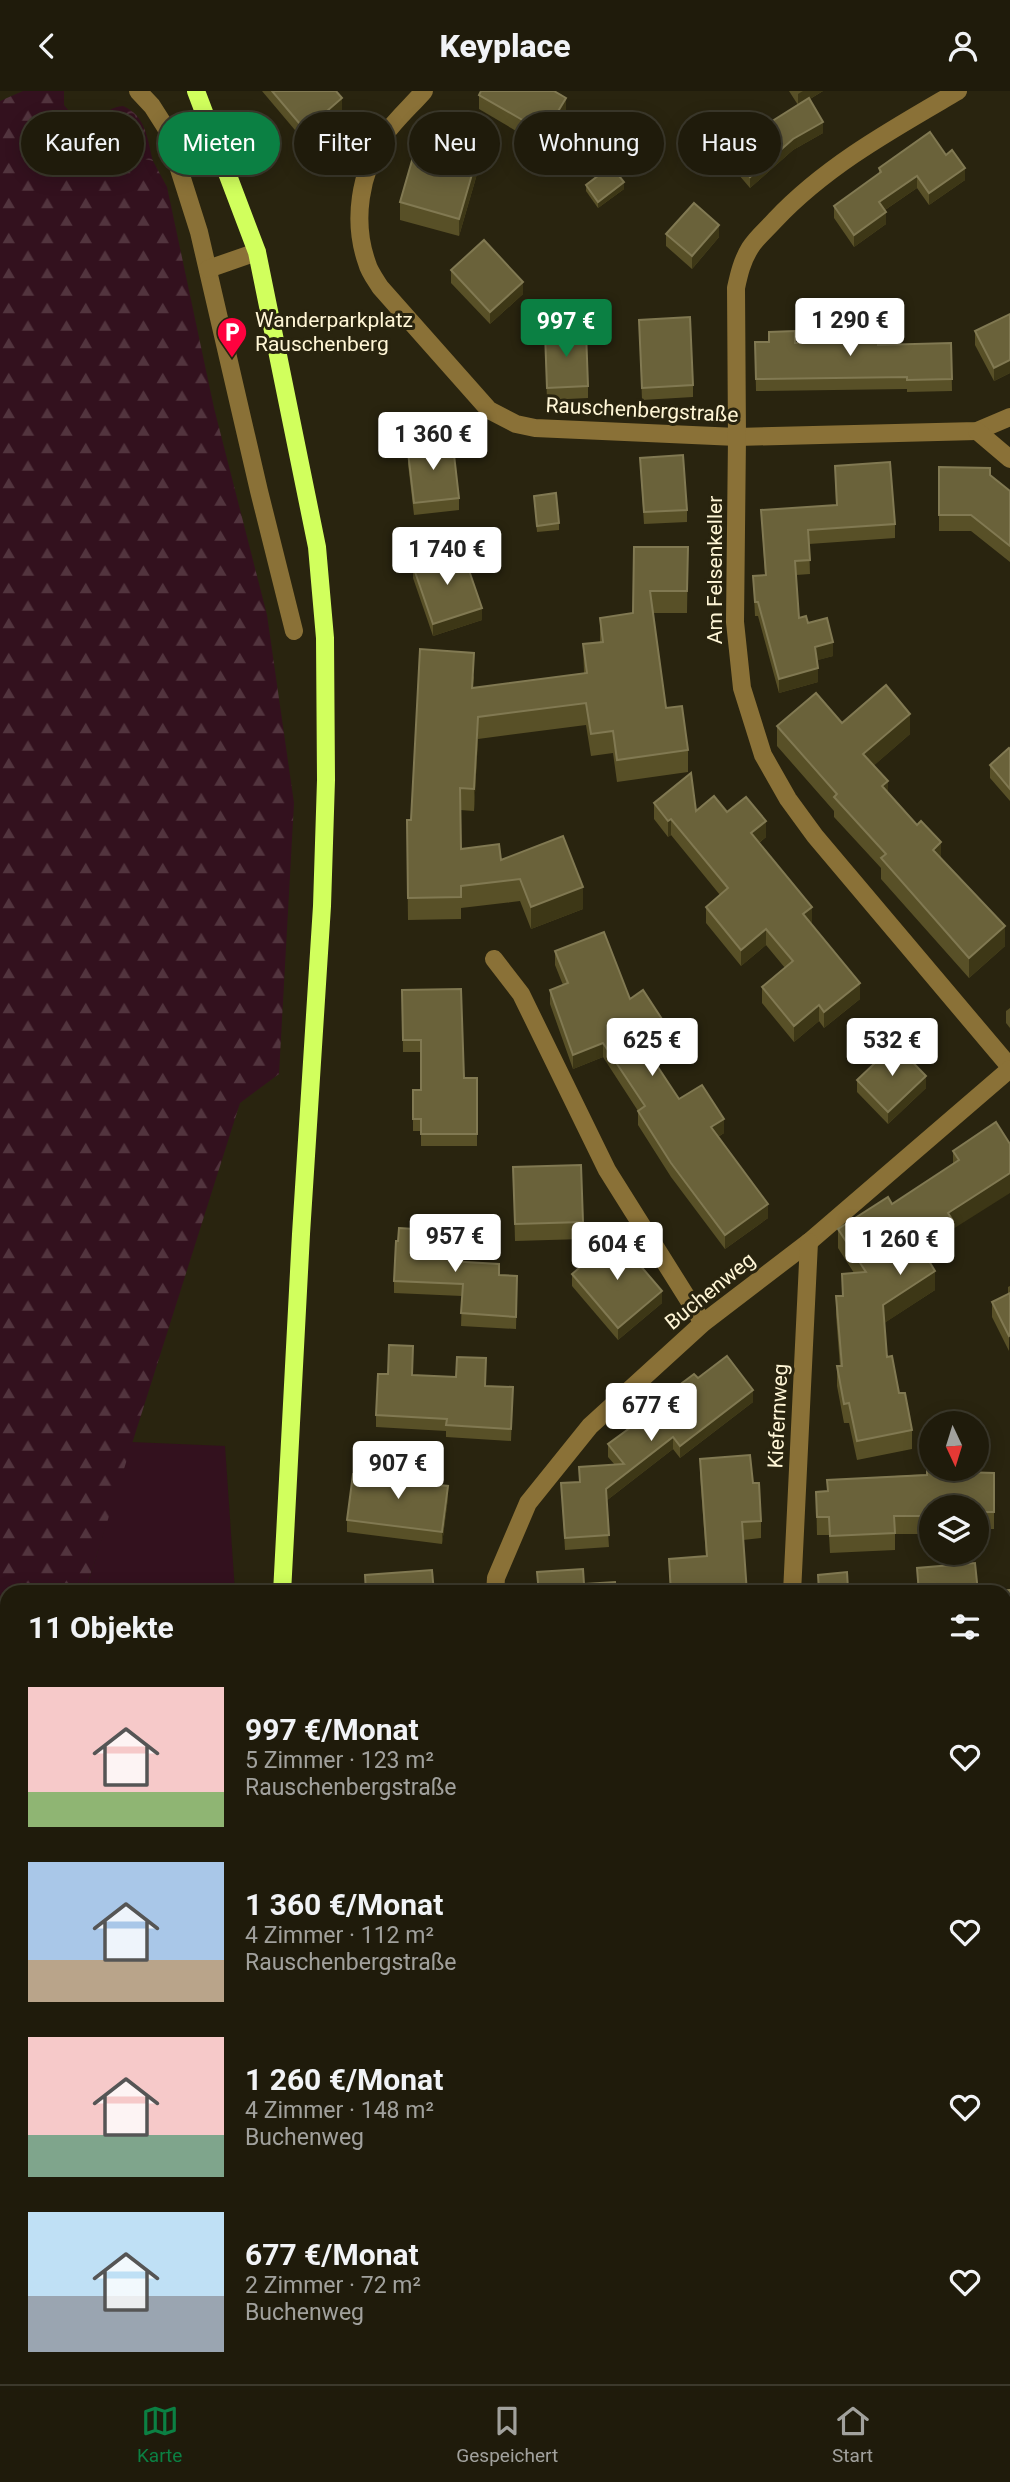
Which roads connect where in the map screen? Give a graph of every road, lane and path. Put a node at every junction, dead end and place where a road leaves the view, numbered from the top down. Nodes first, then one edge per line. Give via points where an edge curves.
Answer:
1 (138, 91) edge
2 (196, 91) edge
3 (424, 91) edge
4 (958, 91) edge
5 (257, 252) junction
6 (208, 269) junction
7 (1010, 417) edge
8 (977, 431) junction
9 (737, 437) junction
10 (1010, 459) edge
11 (295, 631) dead end
12 (494, 959) dead end
13 (1010, 1068) edge
14 (809, 1242) junction
15 (704, 1323) junction
16 (282, 1585) edge
17 (496, 1585) edge
18 (792, 1585) edge

1 - 6 street via 166,128
2 - 5 main road
3 - 9 street, Rauschenbergstraße via 386,134 368,167 360,203 362,241 367,264 380,287 469,389 489,410 535,428
4 - 9 street, Am Felsenkeller via 852,154 792,202 751,246 736,288
5 - 6 street
5 - 16 main road via 317,547 325,638 322,906
6 - 11 street
7 - 8 street, Rauschenbergstraße
8 - 9 street, Rauschenbergstraße
8 - 10 street
9 - 13 street, Am Felsenkeller via 735,622 742,688 763,755 816,836
12 - 15 street via 521,995 607,1170
13 - 14 street, Buchenweg
14 - 15 street, Buchenweg
14 - 18 street, Kiefernweg
15 - 17 street, Buchenweg via 590,1426 528,1503

